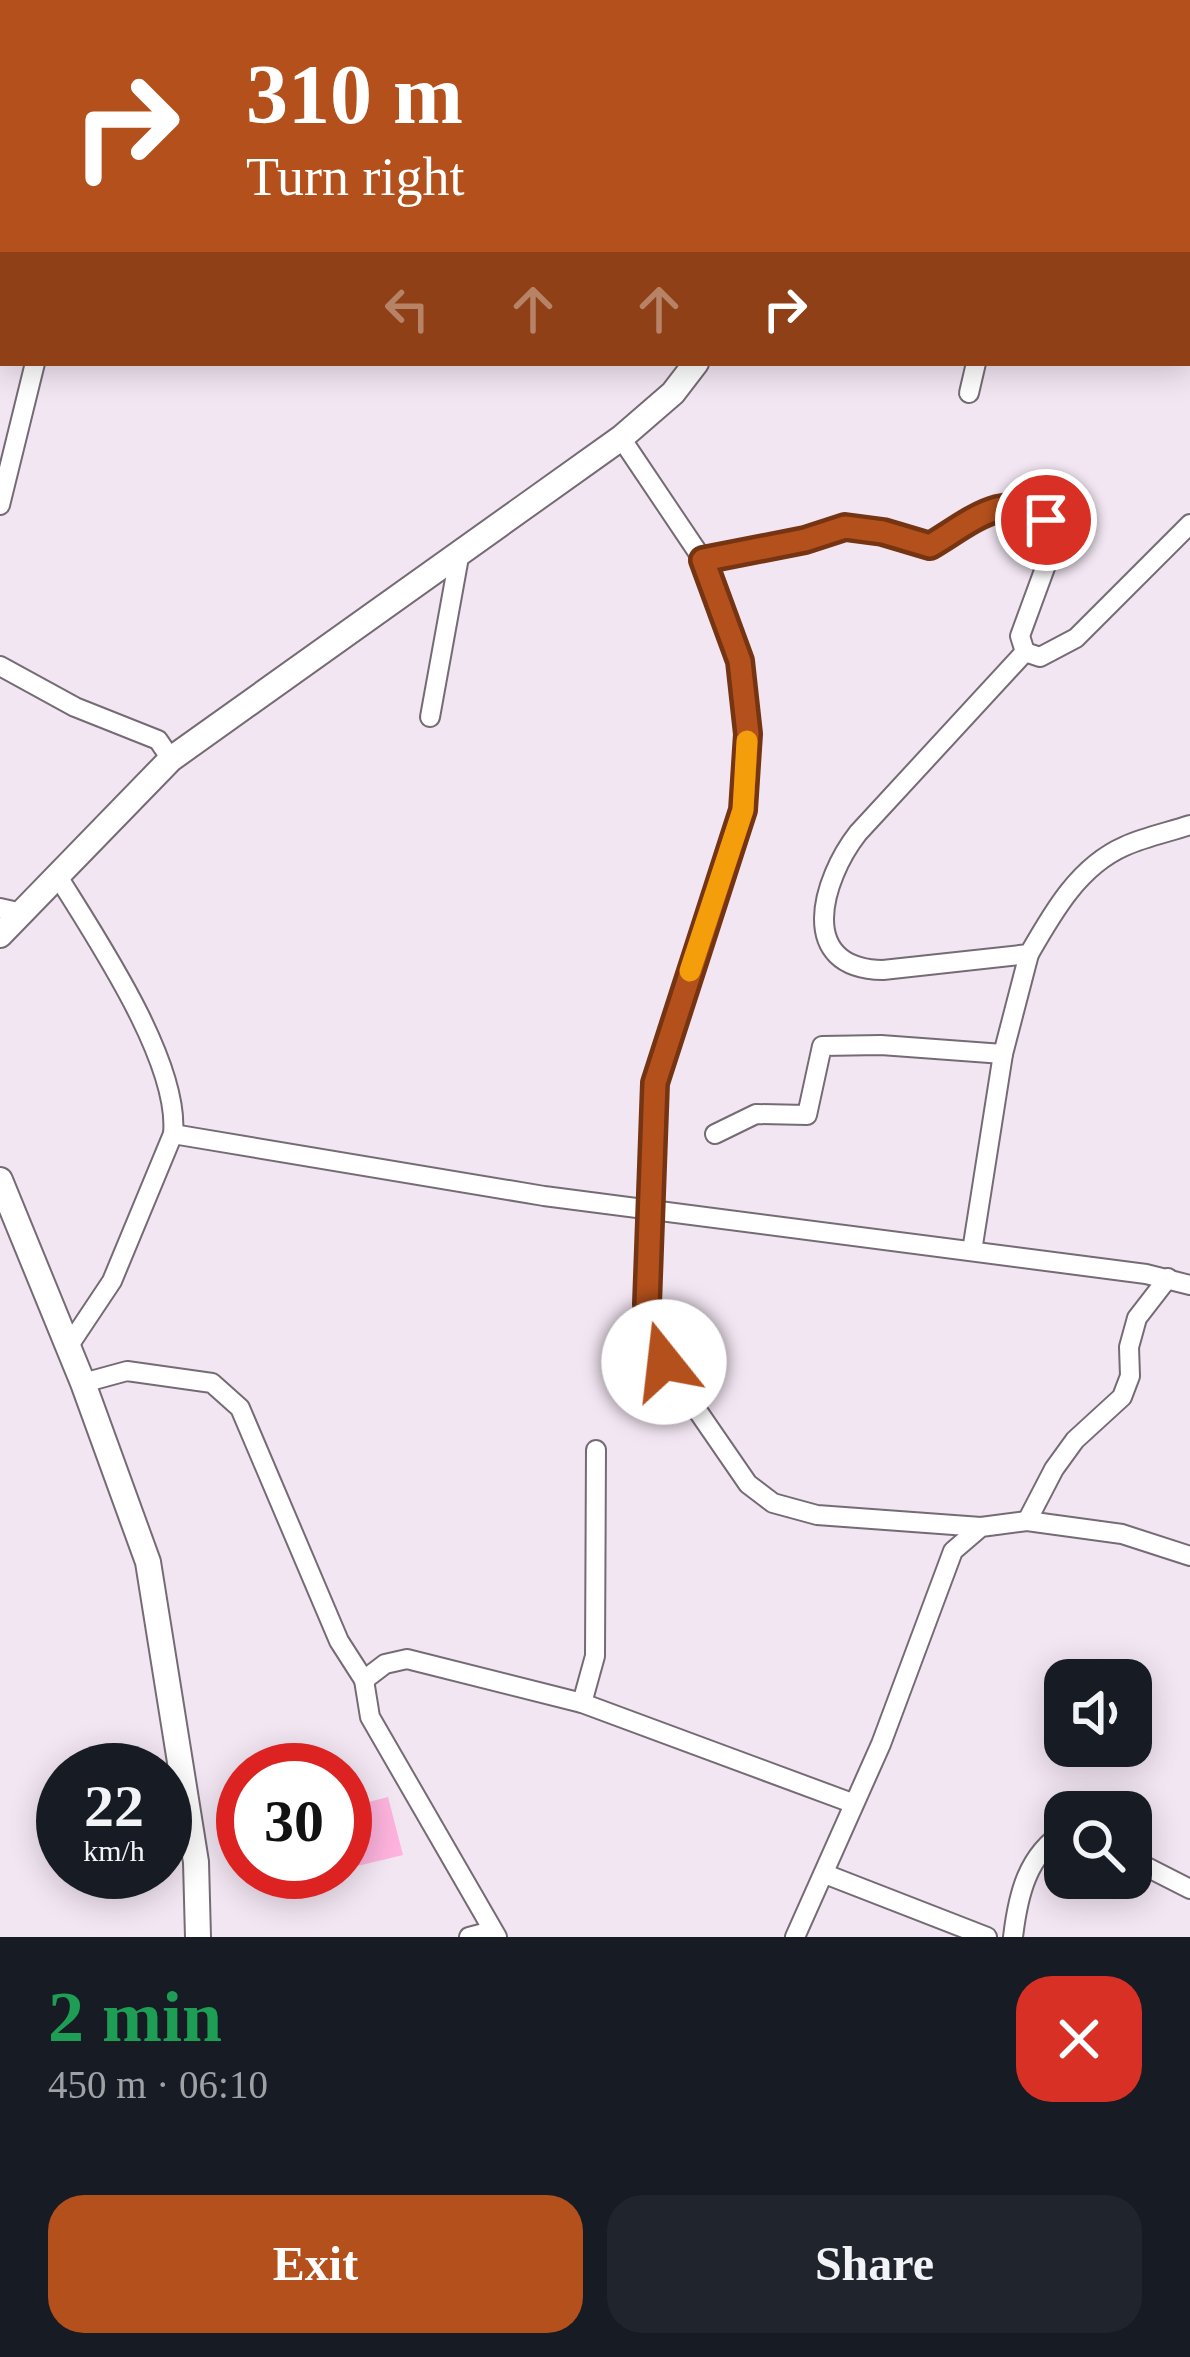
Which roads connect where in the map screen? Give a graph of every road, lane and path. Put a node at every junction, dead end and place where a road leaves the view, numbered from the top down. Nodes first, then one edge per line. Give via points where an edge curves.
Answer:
1 (34, 366) edge
2 (694, 366) edge
3 (975, 366) edge
4 (969, 393) dead end
5 (621, 438) junction
6 (7, 445) edge
7 (0, 505) edge
8 (1190, 524) edge
9 (459, 556) junction
10 (703, 560) junction
11 (1025, 652) junction
12 (0, 666) edge
13 (430, 717) dead end
14 (171, 759) junction
15 (1190, 825) edge
16 (57, 875) junction
17 (9, 910) edge
18 (0, 935) edge
19 (1029, 953) junction
20 (1003, 1054) junction
21 (173, 1134) junction
22 (716, 1134) dead end
23 (0, 1180) edge
24 (649, 1209) junction
25 (973, 1251) junction
26 (1168, 1278) junction
27 (1190, 1285) edge
28 (68, 1347) junction
29 (83, 1383) junction
30 (596, 1450) dead end
31 (1027, 1521) junction
32 (980, 1527) junction
33 (1190, 1556) edge
34 (364, 1680) junction
35 (582, 1703) junction
36 (852, 1803) junction
37 (1044, 1850) edge
38 (1152, 1869) edge
39 (825, 1874) junction
40 (1190, 1888) edge
41 (494, 1934) edge
42 (198, 1937) edge
43 (469, 1937) edge
44 (795, 1937) edge
45 (987, 1937) edge
46 (1013, 1937) edge

1 - 6 street
2 - 5 street
3 - 4 street
5 - 9 street
5 - 10 street
6 - 7 street
8 - 11 street via 1076,638 1040,657
9 - 13 street
9 - 14 street
10 - 11 street via 845,527 930,546 1000,506 1021,505 1046,520 1053,546 1020,636
10 - 24 street via 740,661 748,734 743,810 655,1083
11 - 19 street via 848,846 824,920 834,951 860,970
12 - 14 street via 158,740
14 - 16 street
15 - 19 street via 1121,847 1088,871
16 - 17 street
16 - 21 street via 150,1042 176,1109
17 - 18 street
19 - 20 street
20 - 22 street via 822,1046 807,1115 756,1114
20 - 25 street
21 - 24 street
21 - 28 street via 112,1281
23 - 28 street
24 - 25 street
24 - 32 street via 647,1304 664,1362 748,1484 773,1503 817,1515
25 - 26 street
26 - 27 street
26 - 31 street via 1137,1318 1122,1397 1075,1440
28 - 29 street
29 - 34 street via 127,1371 212,1383 240,1408 339,1641
29 - 42 street via 148,1562 196,1862
30 - 35 street via 595,1656
31 - 32 street
31 - 33 street via 1122,1534
32 - 36 street via 953,1551
34 - 35 street via 407,1659
34 - 41 street via 370,1717
35 - 36 street
36 - 39 street
37 - 46 street via 1018,1894
38 - 40 street
39 - 44 street
39 - 45 street
41 - 43 street

